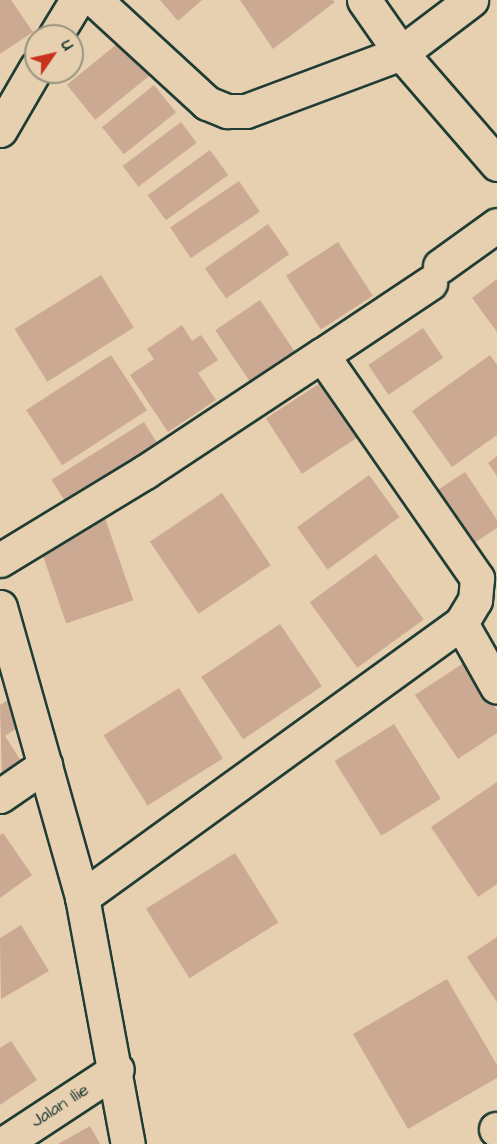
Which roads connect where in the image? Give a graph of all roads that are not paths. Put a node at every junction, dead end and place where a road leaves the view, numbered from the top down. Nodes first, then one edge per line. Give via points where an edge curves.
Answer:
1 (76, 0) edge
2 (95, 0) edge
3 (364, 0) edge
4 (471, 0) edge
5 (62, 24) edge
6 (401, 52) junction
7 (27, 84) edge
8 (0, 130) edge
9 (497, 164) edge
10 (497, 225) edge
11 (322, 355) junction
12 (0, 560) edge
13 (0, 607) edge
14 (461, 623) junction
15 (497, 687) edge
16 (45, 765) junction
17 (0, 796) edge
18 (82, 897) junction
19 (117, 1069) junction
20 (3, 1144) edge
21 (128, 1144) edge

1 - 5 street
2 - 6 street via 207,103 227,111 246,111
3 - 6 street
4 - 6 street
6 - 9 street
7 - 8 street
10 - 11 street
11 - 12 street via 145,472
11 - 14 street via 477,578 475,600
13 - 16 street
14 - 15 street
14 - 18 street
16 - 17 street
16 - 18 street
18 - 19 street
19 - 20 street, Jalan Ilie
19 - 21 street

